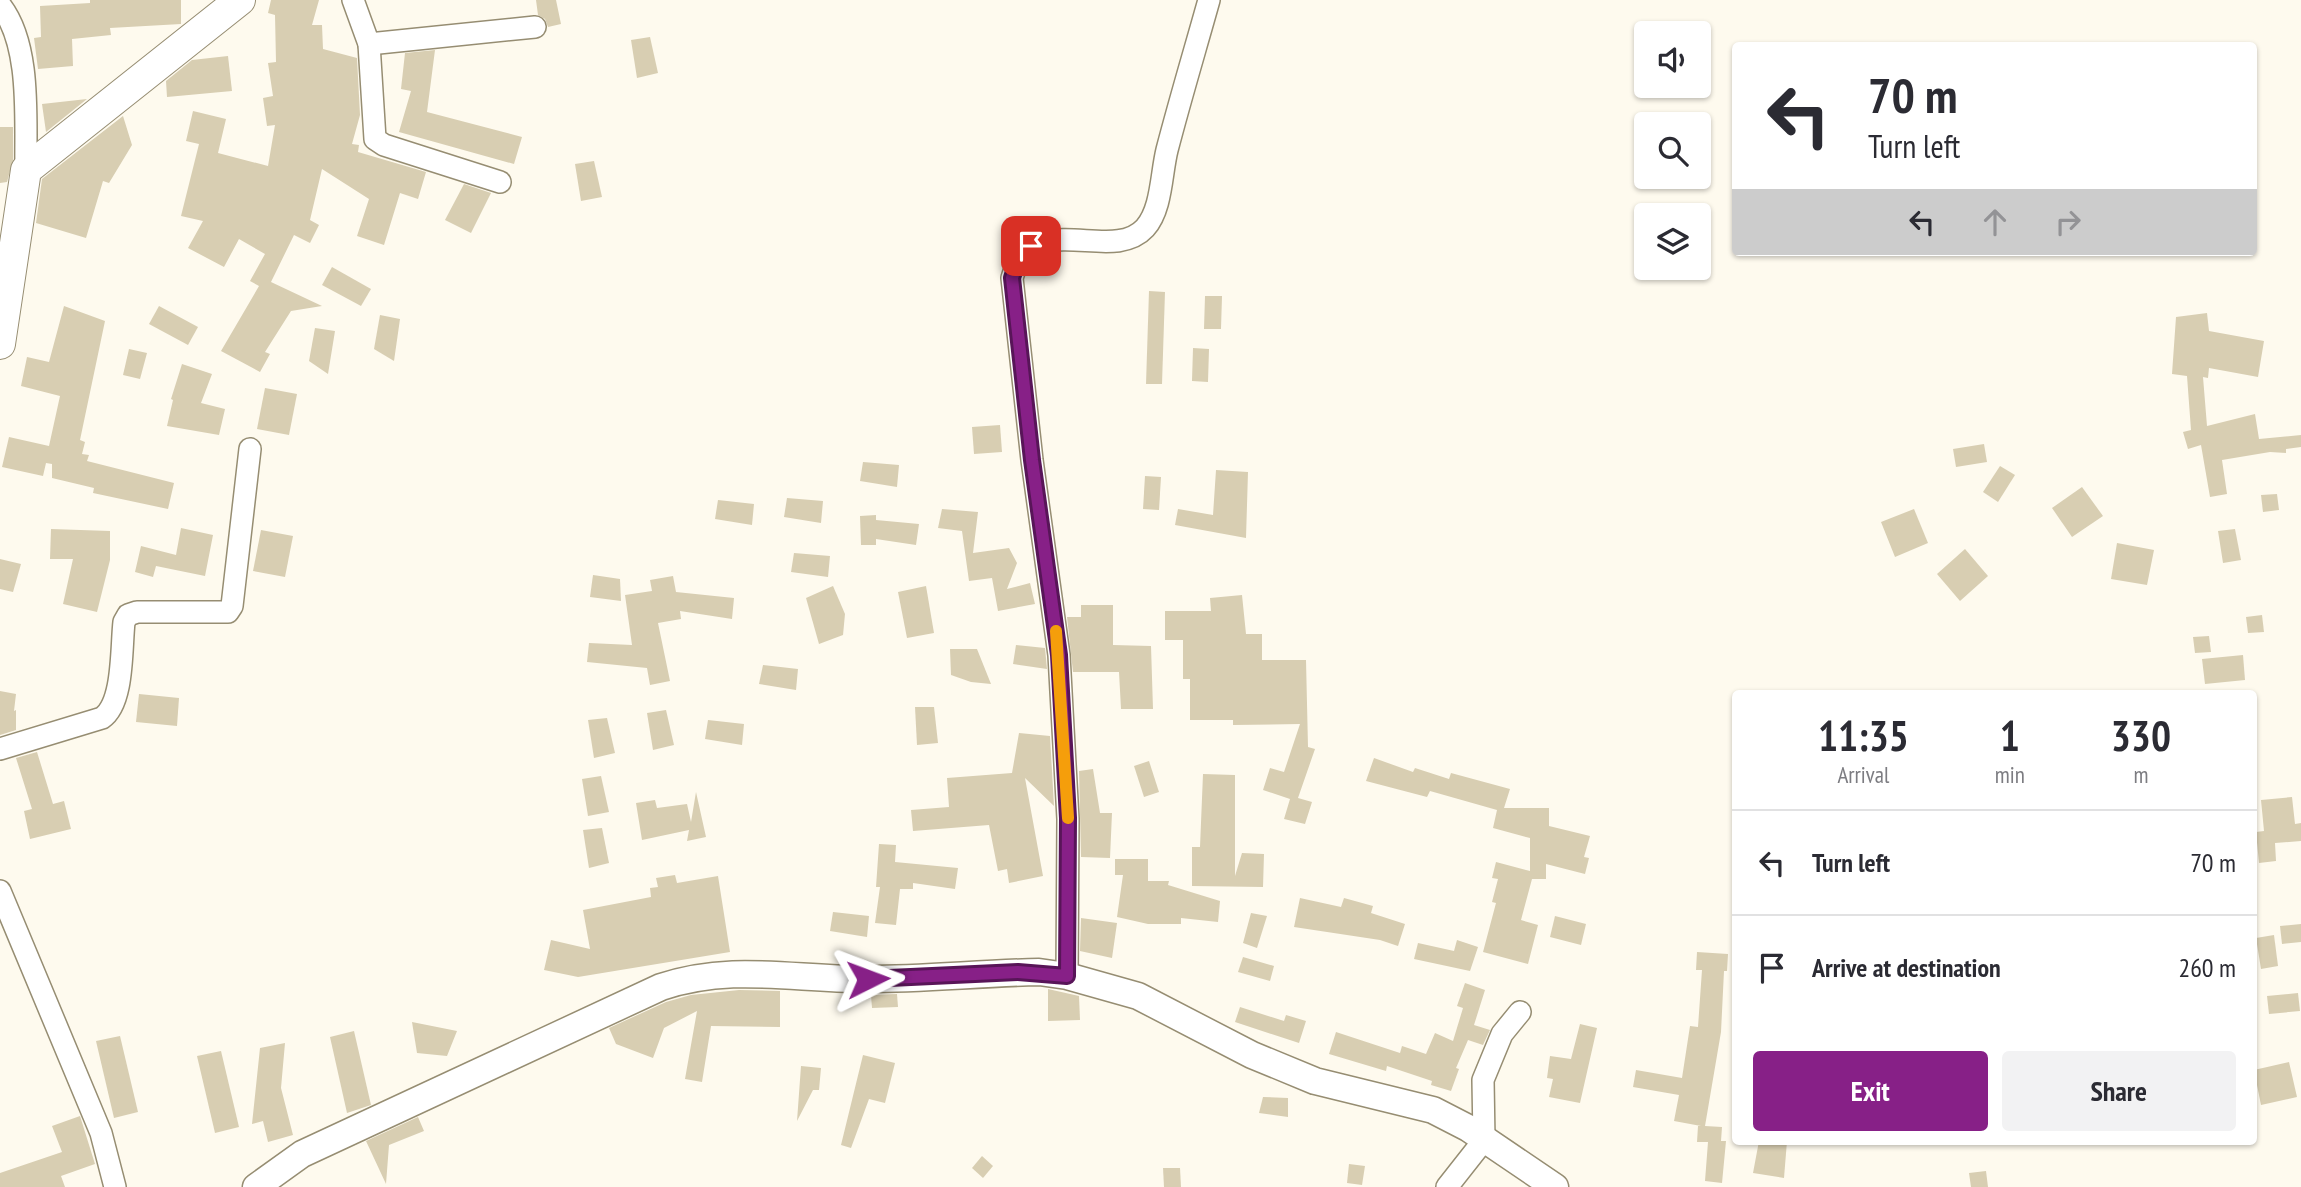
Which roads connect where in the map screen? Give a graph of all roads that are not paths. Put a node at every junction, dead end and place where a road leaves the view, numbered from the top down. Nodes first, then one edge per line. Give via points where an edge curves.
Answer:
1 (240, 0) edge
2 (353, 0) edge
3 (1209, 0) edge
4 (0, 5) edge
5 (535, 27) dead end
6 (369, 44) junction
7 (26, 170) junction
8 (499, 181) dead end
9 (0, 344) edge
10 (250, 449) dead end
11 (0, 750) edge
12 (0, 891) edge
13 (1067, 976) junction
14 (1520, 1012) dead end
15 (1484, 1140) junction
16 (115, 1187) edge
17 (256, 1187) edge
18 (1447, 1187) edge
19 (1555, 1187) edge

1 - 7 main road
2 - 6 street
3 - 13 street via 1166,153 1159,197 1146,228 1127,239 1031,246 1018,259 1012,278 1059,655 1068,818
4 - 7 street via 17,39 25,90
5 - 6 street
6 - 8 street via 375,139
7 - 9 main road
10 - 11 street via 228,612 128,615 116,699 110,712
12 - 16 street via 101,1133
13 - 15 street via 1138,996 1252,1055 1315,1081 1433,1110
13 - 17 street via 1018,972 868,979 742,972 694,976 661,986 302,1154
14 - 15 street via 1502,1034 1483,1080
15 - 18 street
15 - 19 street

